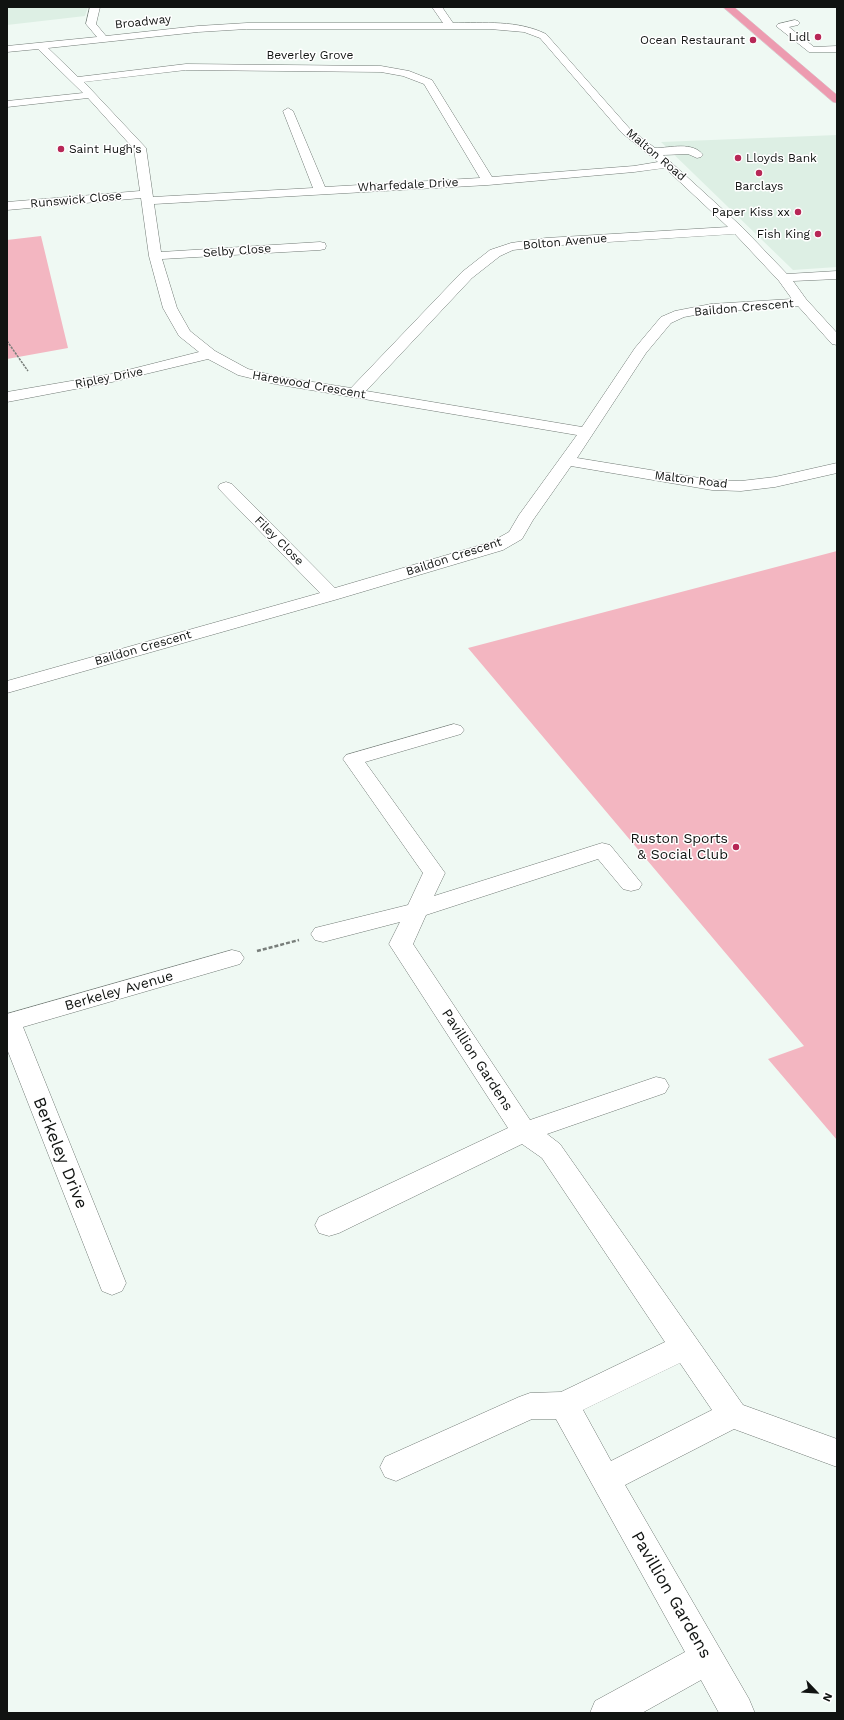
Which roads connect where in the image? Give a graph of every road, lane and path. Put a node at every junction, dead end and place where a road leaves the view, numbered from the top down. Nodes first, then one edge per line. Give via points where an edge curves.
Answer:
1 (95, 7) edge
2 (438, 7) edge
3 (449, 7) edge
4 (728, 7) edge
5 (795, 23) dead end
6 (450, 26) junction
7 (104, 39) junction
8 (40, 45) junction
9 (7, 49) edge
10 (837, 49) edge
11 (75, 80) junction
12 (91, 95) junction
13 (837, 100) edge
14 (7, 104) edge
15 (288, 111) dead end
16 (653, 152) junction
17 (697, 155) dead end
18 (668, 164) junction
19 (488, 181) junction
20 (320, 190) junction
21 (146, 198) junction
22 (7, 206) edge
23 (738, 230) junction
24 (320, 246) dead end
25 (155, 256) junction
26 (837, 275) edge
27 (784, 278) junction
28 (801, 302) junction
29 (7, 341) edge
30 (837, 341) edge
31 (210, 354) junction
32 (42, 390) junction
33 (355, 393) junction
34 (7, 397) edge
35 (586, 432) junction
36 (567, 461) junction
37 (837, 468) edge
38 (226, 487) dead end
39 (332, 595) junction
40 (7, 687) edge
41 (454, 730) dead end
42 (631, 884) dead end
43 (417, 910) junction
44 (323, 934) joint
45 (232, 958) joint
46 (8, 1023) edge
47 (656, 1086) dead end
48 (524, 1132) junction
49 (329, 1225) dead end
50 (112, 1284) dead end
51 (685, 1346) junction
52 (564, 1405) junction
53 (732, 1415) junction
54 (837, 1453) edge
55 (396, 1467) dead end
56 (605, 1480) junction
57 (707, 1658) junction
58 (737, 1711) dead end
59 (608, 1713) edge

1 - 7 street via 91,24
2 - 3 street
2 - 6 street
4 - 13 main road
5 - 10 street via 781,26 812,50
6 - 7 street, Broadway via 261,22
6 - 16 street, Malton Road via 508,27 537,32 626,131
7 - 8 street, Broadway
8 - 9 street, Broadway
8 - 11 street, Harewood Crescent
11 - 12 street, Harewood Crescent
11 - 19 street, Beverley Grove via 186,67 381,68 398,71 428,82
12 - 14 street
12 - 21 street, Harewood Crescent via 140,148
15 - 20 street
16 - 17 street via 691,150
16 - 18 street, Malton Road
18 - 19 street, Wharfedale Drive
18 - 23 street, Malton Road
19 - 20 street, Wharfedale Drive
20 - 21 street, Wharfedale Drive
21 - 22 street, Runswick Close
21 - 25 street, Harewood Crescent
23 - 27 street, Malton Road
23 - 33 street, Bolton Avenue via 546,242 511,247 495,253 467,275
24 - 25 street, Selby Close
25 - 31 street, Harewood Crescent via 170,308 184,333
26 - 27 street
27 - 28 street, Malton Road
28 - 30 street, Malton Road
28 - 35 street, Baildon Crescent via 711,308 680,314 666,320 640,351
29 - 32 path
31 - 32 street, Ripley Drive via 112,378
31 - 33 street, Harewood Crescent via 242,372
32 - 34 street, Ripley Drive
33 - 35 street, Harewood Crescent
35 - 36 street, Baildon Crescent
36 - 37 street, Malton Road via 712,485 740,486 775,482
36 - 39 street, Baildon Crescent via 516,535 497,546
38 - 39 street, Filey Close
39 - 40 street, Baildon Crescent
41 - 43 street, Pavillion Gardens via 353,759 434,873
42 - 43 street via 602,850
43 - 44 street
43 - 48 street, Pavillion Gardens via 401,944
44 - 45 path
45 - 46 street, Berkeley Avenue
46 - 50 street, Berkeley Drive
47 - 48 street
48 - 49 street
48 - 51 street, Pavillion Gardens via 551,1151
51 - 52 street
51 - 53 street, Pavillion Gardens
52 - 55 street via 530,1406
52 - 56 street, Pavillion Gardens
53 - 54 street
53 - 56 street
56 - 57 street, Pavillion Gardens
57 - 58 street, Pavillion Gardens
57 - 59 street

